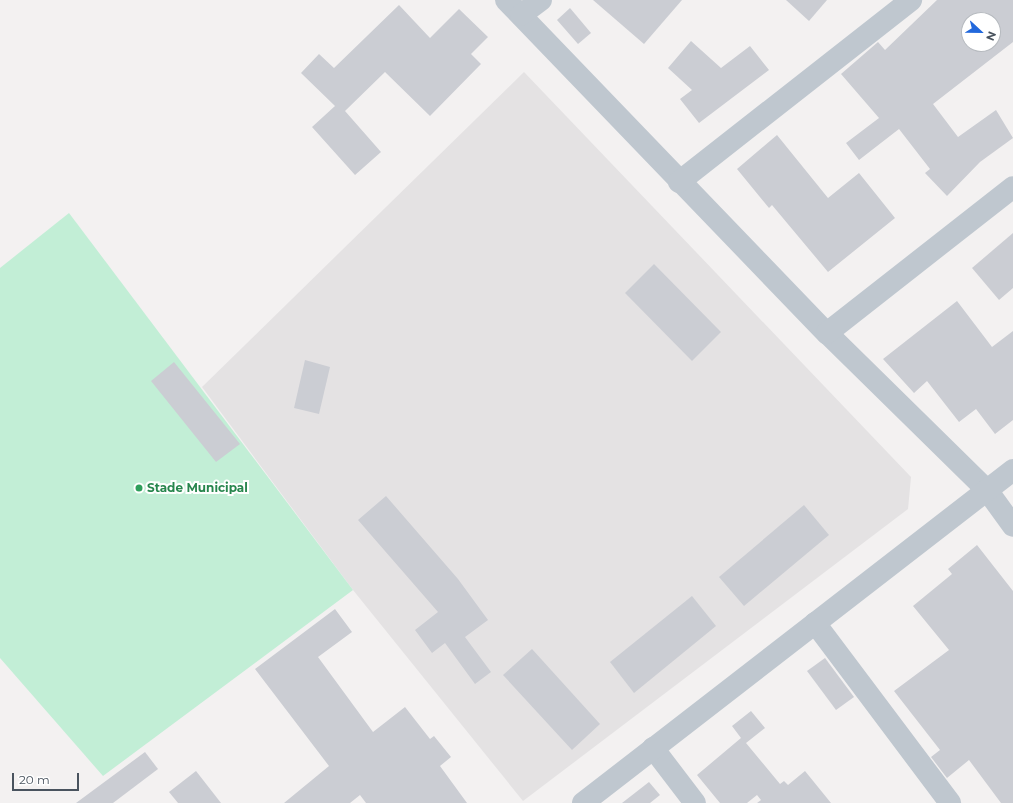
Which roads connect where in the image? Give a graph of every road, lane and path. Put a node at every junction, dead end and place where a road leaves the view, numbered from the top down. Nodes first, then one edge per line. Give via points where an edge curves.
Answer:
1 (541, 0) edge
2 (910, 0) edge
3 (513, 7) edge
4 (679, 182) junction
5 (1013, 187) edge
6 (827, 332) junction
7 (1013, 470) edge
8 (987, 490) junction
9 (1013, 526) edge
10 (815, 623) junction
11 (653, 748) junction
12 (583, 803) edge
13 (695, 803) edge
14 (950, 803) edge

1 - 3 street
2 - 4 street
3 - 4 street
4 - 6 street
5 - 6 street
6 - 8 street
7 - 8 street
8 - 9 street
8 - 10 street
10 - 11 street
10 - 14 street
11 - 12 street
11 - 13 street

